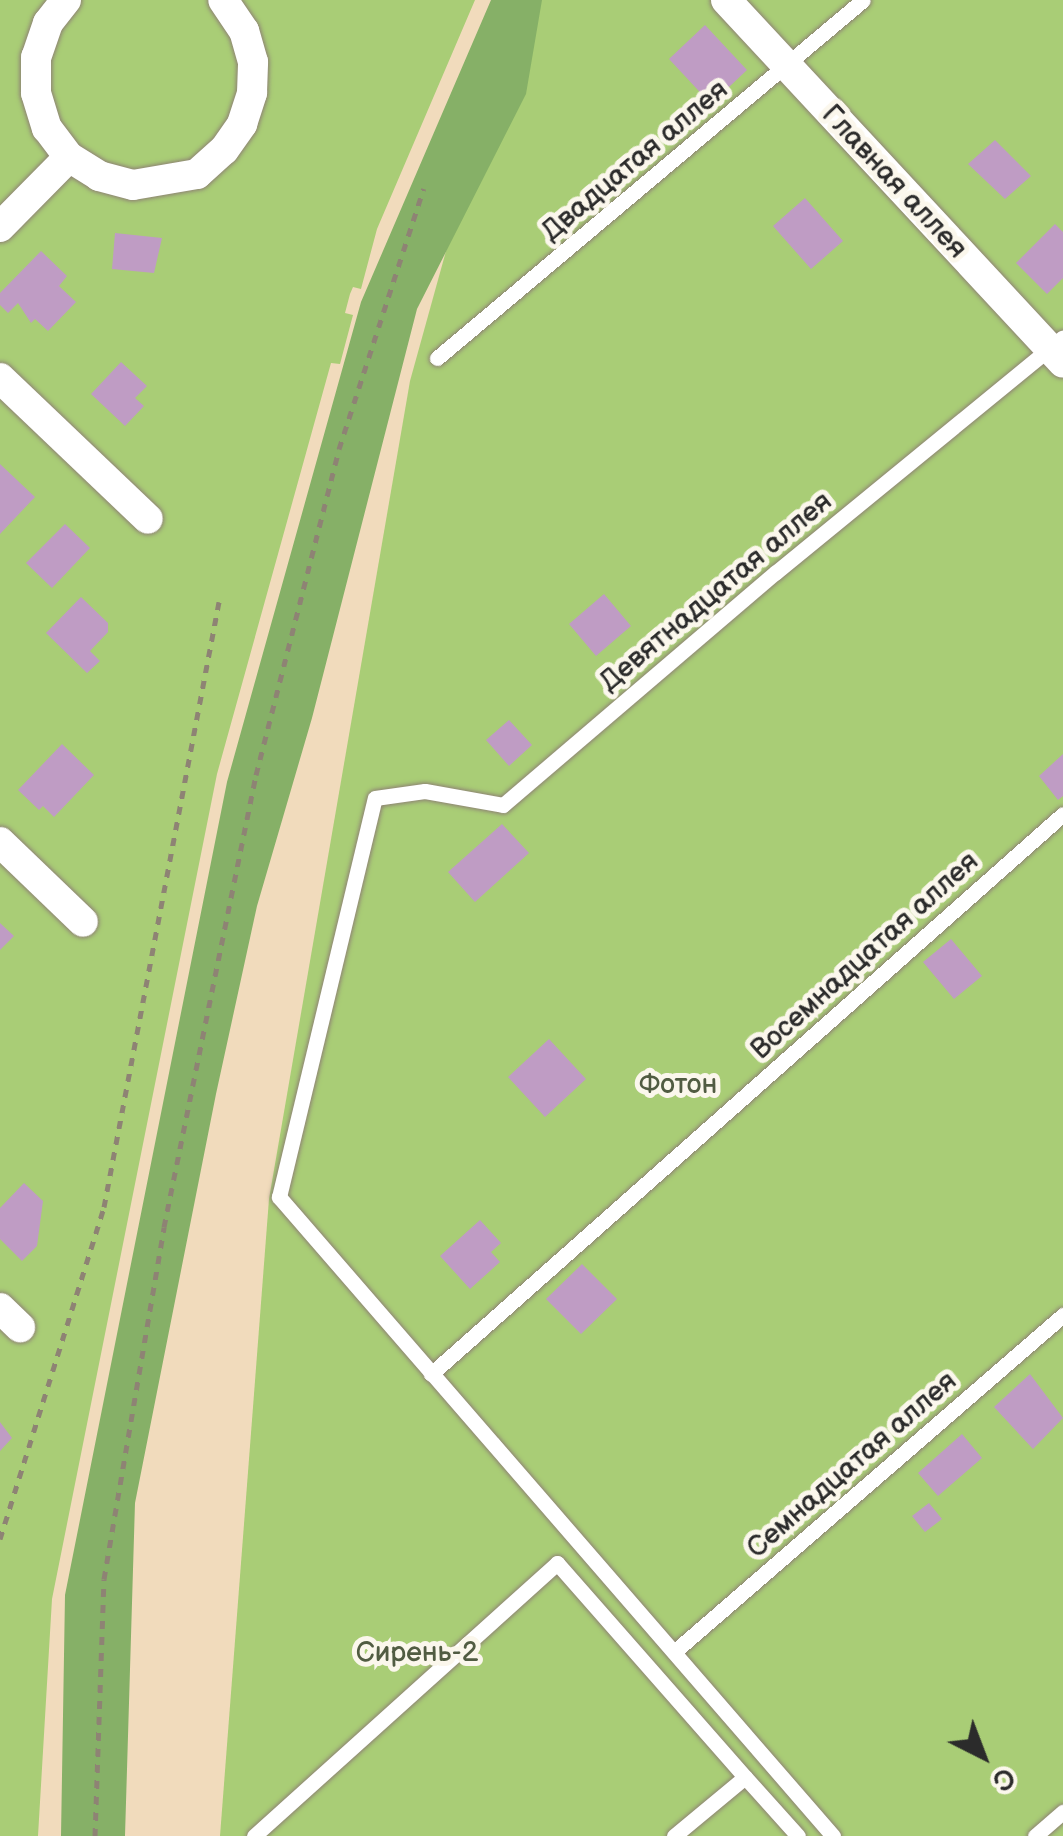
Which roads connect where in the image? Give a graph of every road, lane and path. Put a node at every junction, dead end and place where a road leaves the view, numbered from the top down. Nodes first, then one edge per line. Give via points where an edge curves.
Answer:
1 (66, 0) edge
2 (223, 0) edge
3 (726, 0) edge
4 (863, 0) edge
5 (785, 68) junction
6 (70, 156) junction
7 (424, 188) dead end
8 (0, 227) edge
9 (1059, 350) edge
10 (437, 358) dead end
11 (0, 378) edge
12 (148, 519) dead end
13 (219, 602) dead end
14 (1063, 814) edge
15 (0, 842) edge
16 (83, 922) dead end
17 (1063, 1315) edge
18 (430, 1374) junction
19 (0, 1539) edge
20 (674, 1652) junction
21 (745, 1778) junction
22 (1063, 1812) edge
23 (95, 1836) edge
24 (254, 1836) edge
25 (674, 1836) edge
26 (798, 1836) edge
27 (832, 1836) edge
28 (1035, 1836) edge

1 - 6 street via 48,23 36,57 36,94 47,128
2 - 6 street via 244,31 253,62 252,94 224,150 197,174 134,185 99,176
3 - 5 street, Главная аллея
4 - 5 lane, Двадцатая аллея
5 - 9 street, Главная аллея
5 - 10 lane, Двадцатая аллея
6 - 8 street
7 - 23 path via 339,449 256,774 172,1189 104,1579
9 - 18 lane, Девятнадцатая аллея via 775,573 502,805 425,791 375,798 279,1197
11 - 12 street
13 - 19 path via 104,1207
14 - 18 lane, Восемнадцатая аллея
15 - 16 street
17 - 20 lane, Семнадцатая аллея
18 - 20 lane
20 - 27 lane
21 - 24 lane via 557,1562
21 - 25 lane
21 - 26 lane
22 - 28 lane

